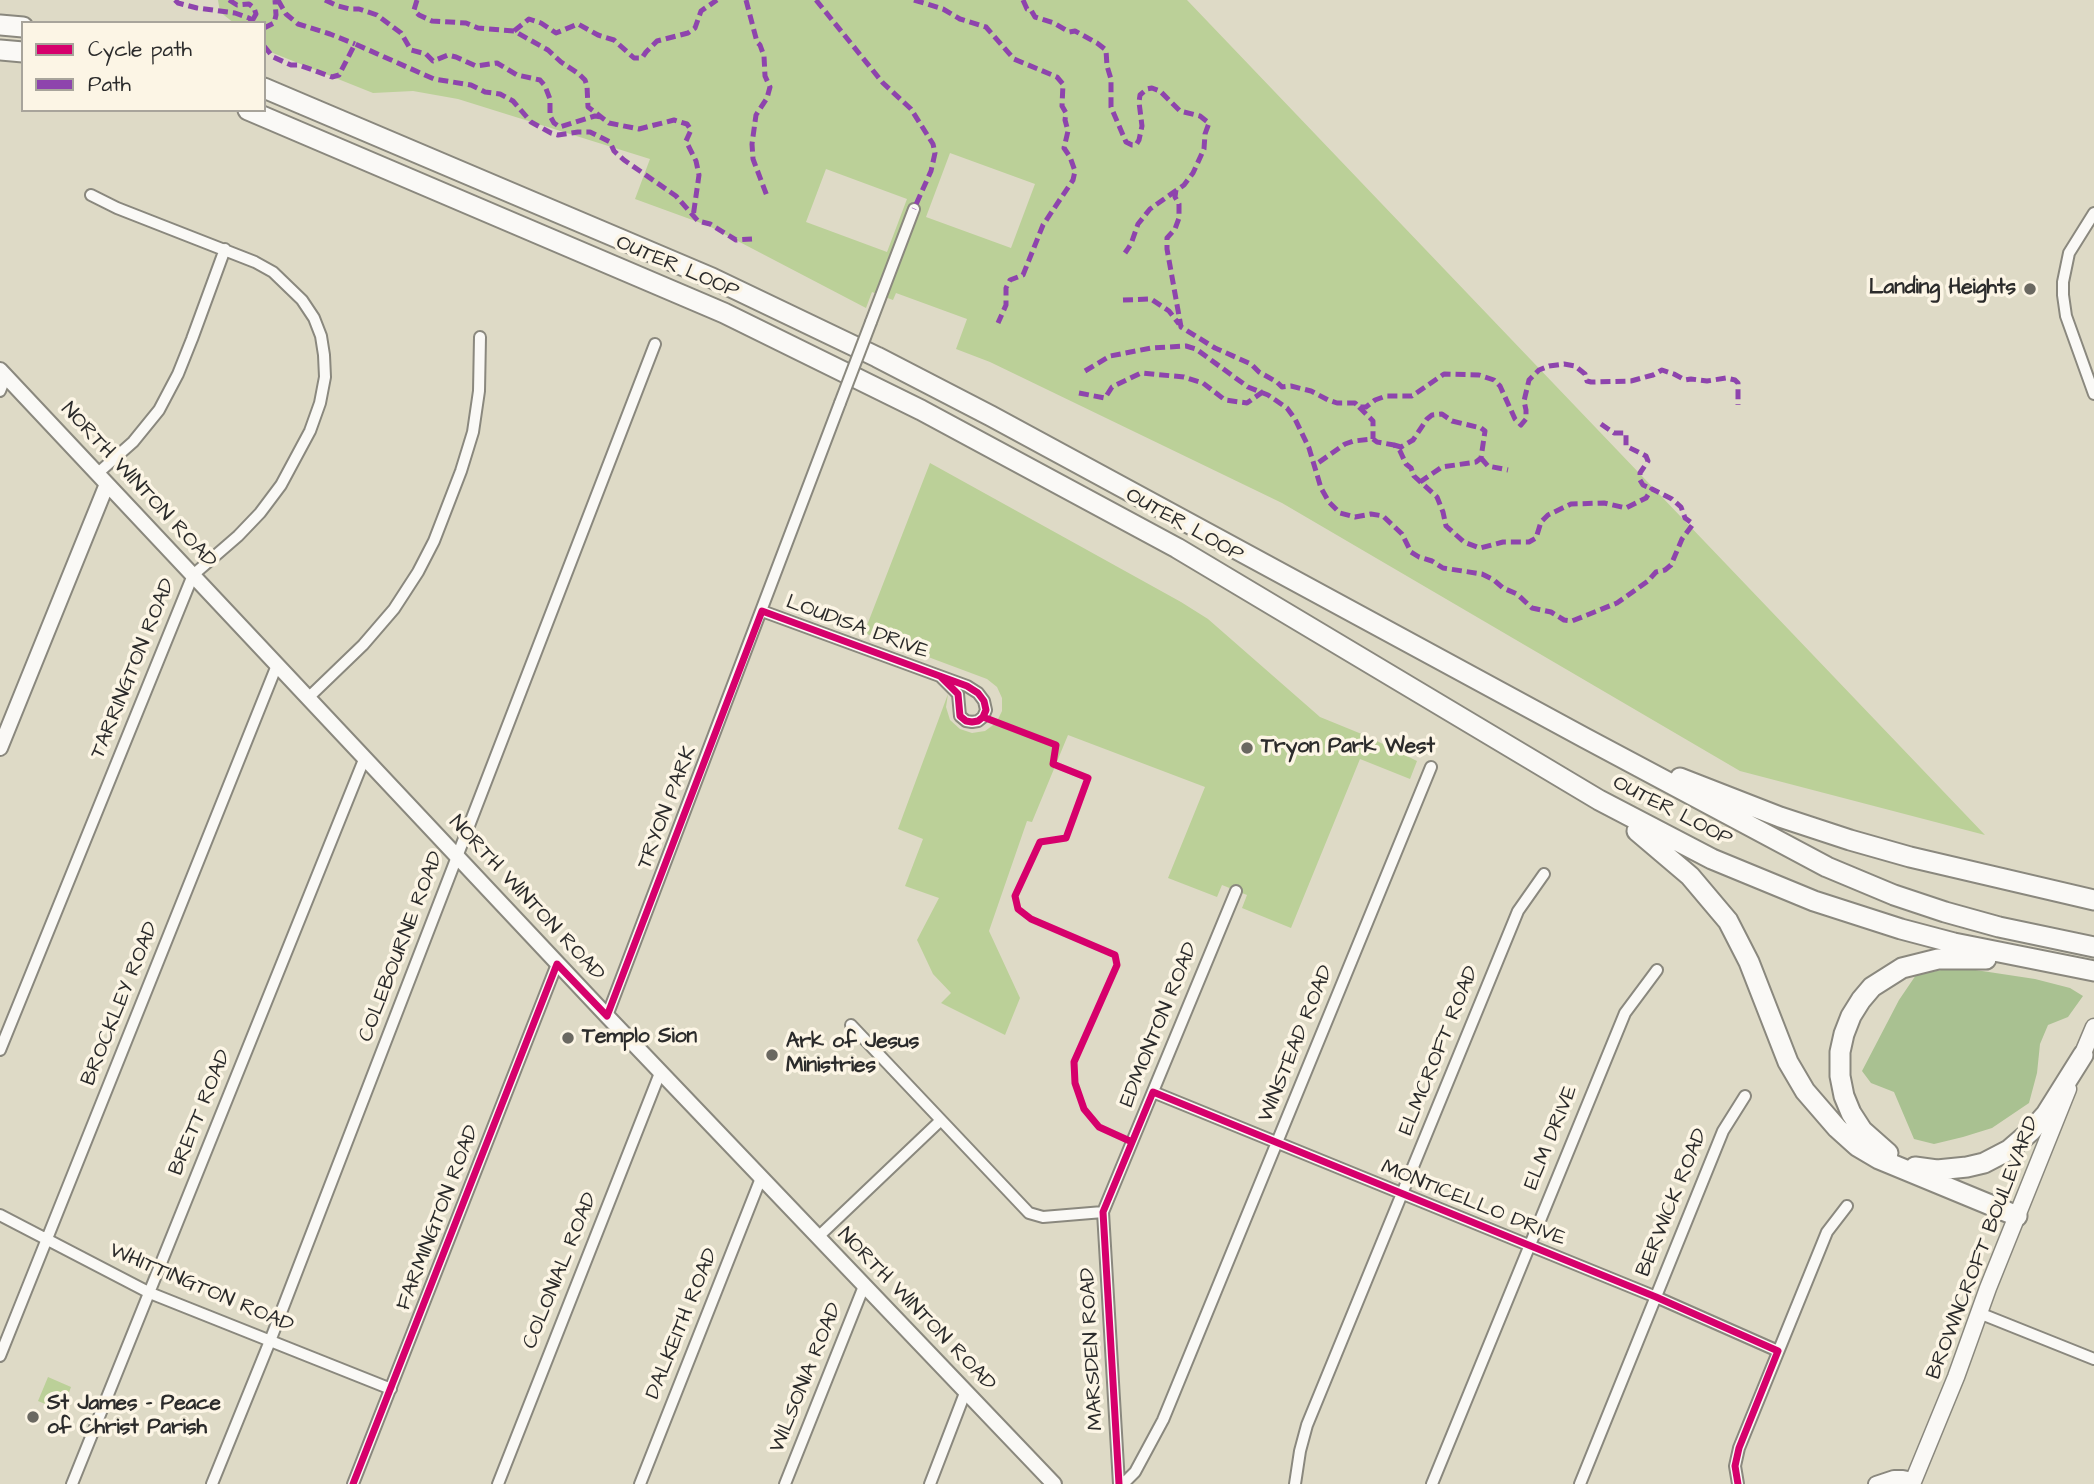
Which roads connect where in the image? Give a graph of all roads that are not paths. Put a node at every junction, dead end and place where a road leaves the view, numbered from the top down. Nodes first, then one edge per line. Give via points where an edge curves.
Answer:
1 (0, 25) edge
2 (21, 27) edge
3 (0, 50) edge
4 (21, 52) edge
5 (266, 89) edge
6 (253, 112) edge
7 (91, 195) dead end
8 (914, 209) dead end
9 (2094, 213) edge
10 (225, 249) junction
11 (480, 337) dead end
12 (655, 344) dead end
13 (3, 373) edge
14 (0, 391) edge
15 (2094, 394) edge
16 (97, 473) junction
17 (107, 484) junction
18 (193, 575) junction
19 (762, 611) junction
20 (277, 665) junction
21 (941, 677) junction
22 (308, 698) junction
23 (3, 731) edge
24 (1585, 738) junction
25 (0, 748) edge
26 (365, 757) junction
27 (1431, 767) dead end
28 (1567, 781) junction
29 (457, 858) junction
30 (1545, 874) dead end
31 (1236, 891) dead end
32 (2094, 900) edge
33 (2089, 946) edge
34 (557, 964) junction
35 (2073, 967) junction
36 (1657, 970) dead end
37 (2094, 971) edge
38 (607, 1016) junction
39 (851, 1025) dead end
40 (2094, 1027) edge
41 (0, 1050) edge
42 (2082, 1055) junction
43 (660, 1073) junction
44 (1153, 1092) junction
45 (1745, 1096) dead end
46 (940, 1121) junction
47 (1278, 1143) junction
48 (1894, 1157) junction
49 (761, 1178) junction
50 (1938, 1184) junction
51 (1402, 1195) junction
52 (1847, 1206) dead end
53 (1103, 1212) junction
54 (0, 1215) edge
55 (2017, 1216) junction
56 (818, 1237) junction
57 (47, 1240) junction
58 (1529, 1246) junction
59 (864, 1286) junction
60 (150, 1293) junction
61 (1656, 1297) junction
62 (1979, 1313) junction
63 (270, 1341) junction
64 (1778, 1351) junction
65 (0, 1356) edge
66 (2094, 1359) edge
67 (391, 1389) junction
68 (965, 1393) junction
69 (1913, 1482) edge
70 (72, 1484) edge
71 (212, 1484) edge
72 (354, 1484) edge
73 (498, 1484) edge
74 (640, 1484) edge
75 (785, 1484) edge
76 (930, 1484) edge
77 (1054, 1484) edge
78 (1121, 1484) edge
79 (1295, 1484) edge
80 (1432, 1484) edge
81 (1580, 1484) edge
82 (1738, 1484) edge
83 (1877, 1484) edge

1 - 2 highway
3 - 4 highway
5 - 24 highway, OUTER LOOP via 695,270 852,345
6 - 28 highway, OUTER LOOP via 716,309 905,401 1193,557
7 - 10 street, TARRINGTON ROAD
8 - 19 street, TRYON PARK, bridge
9 - 15 street via 2069,253 2063,295
10 - 16 street via 178,374 159,410 133,442
10 - 18 street, TARRINGTON ROAD via 273,272 302,300 321,336 325,377 310,431 281,485 238,536
11 - 22 street via 479,391 472,432 434,541 394,609
12 - 29 street, COLEBOURNE ROAD
13 - 14 street
13 - 16 main road, NORTH WINTON ROAD
16 - 17 main road, NORTH WINTON ROAD
17 - 18 main road, NORTH WINTON ROAD
17 - 23 main road
18 - 20 main road, NORTH WINTON ROAD
18 - 41 street, TARRINGTON ROAD
19 - 21 street, LOUDISA DRIVE
19 - 38 street, TRYON PARK
20 - 22 main road, NORTH WINTON ROAD
20 - 57 street, BROCKLEY ROAD
21 - 21 street, LOUDISA DRIVE via 978,693 986,710 983,717 965,721 960,716 958,694
22 - 26 main road, NORTH WINTON ROAD
23 - 25 main road
24 - 32 highway via 1818,830
24 - 33 highway, OUTER LOOP via 1860,882 1954,915
26 - 29 main road, NORTH WINTON ROAD
26 - 60 street, BRETT ROAD
27 - 47 street, WINSTEAD ROAD
28 - 35 highway, OUTER LOOP via 1696,851 1805,897 1936,939
28 - 50 highway via 1667,855 1720,910 1746,956 1787,1062 1826,1117 1867,1152
29 - 34 main road, NORTH WINTON ROAD
29 - 63 street, COLEBOURNE ROAD
30 - 51 street, ELMCROFT ROAD via 1518,911
31 - 44 street, EDMONTON ROAD
34 - 38 main road, NORTH WINTON ROAD
34 - 67 street, FARMINGTON ROAD
35 - 37 highway, OUTER LOOP
35 - 48 highway via 1938,959 1902,968 1868,991 1844,1034 1840,1076 1858,1125
36 - 58 street, ELM DRIVE via 1625,1013
38 - 43 main road, NORTH WINTON ROAD
39 - 46 street
40 - 42 main road, BROWNCROFT BOULEVARD
42 - 48 highway via 2038,1123 2001,1154 1984,1163 1937,1170
42 - 55 main road, BROWNCROFT BOULEVARD
43 - 49 main road, NORTH WINTON ROAD
43 - 73 street, COLONIAL ROAD
44 - 47 street, MONTICELLO DRIVE
44 - 53 street, EDMONTON ROAD
45 - 61 street, BERWICK ROAD via 1723,1131
46 - 53 street via 1033,1215
46 - 56 street
47 - 51 street, MONTICELLO DRIVE
47 - 78 street, WINSTEAD ROAD via 1163,1420 1135,1472
48 - 50 highway
49 - 56 main road, NORTH WINTON ROAD
49 - 74 street, DALKEITH ROAD
50 - 55 highway
51 - 58 street, MONTICELLO DRIVE
51 - 79 street, ELMCROFT ROAD via 1307,1425
52 - 64 street via 1827,1232
53 - 78 street, MARSDEN ROAD
54 - 57 street, WHITTINGTON ROAD
55 - 62 main road, BROWNCROFT BOULEVARD
56 - 59 main road, NORTH WINTON ROAD
57 - 60 street, WHITTINGTON ROAD
57 - 65 street, BROCKLEY ROAD
58 - 61 street, MONTICELLO DRIVE
58 - 80 street, ELM DRIVE
59 - 68 main road, NORTH WINTON ROAD
59 - 75 street, WILSONIA ROAD
60 - 63 street, WHITTINGTON ROAD
60 - 70 street, BRETT ROAD
61 - 64 street, MONTICELLO DRIVE
61 - 81 street, BERWICK ROAD
62 - 66 street
62 - 69 main road, BROWNCROFT BOULEVARD
63 - 67 street, WHITTINGTON ROAD
63 - 71 street, COLEBOURNE ROAD
64 - 82 street via 1739,1448
67 - 72 street, FARMINGTON ROAD
68 - 76 street
68 - 77 main road, NORTH WINTON ROAD
69 - 83 main road via 1894,1478

